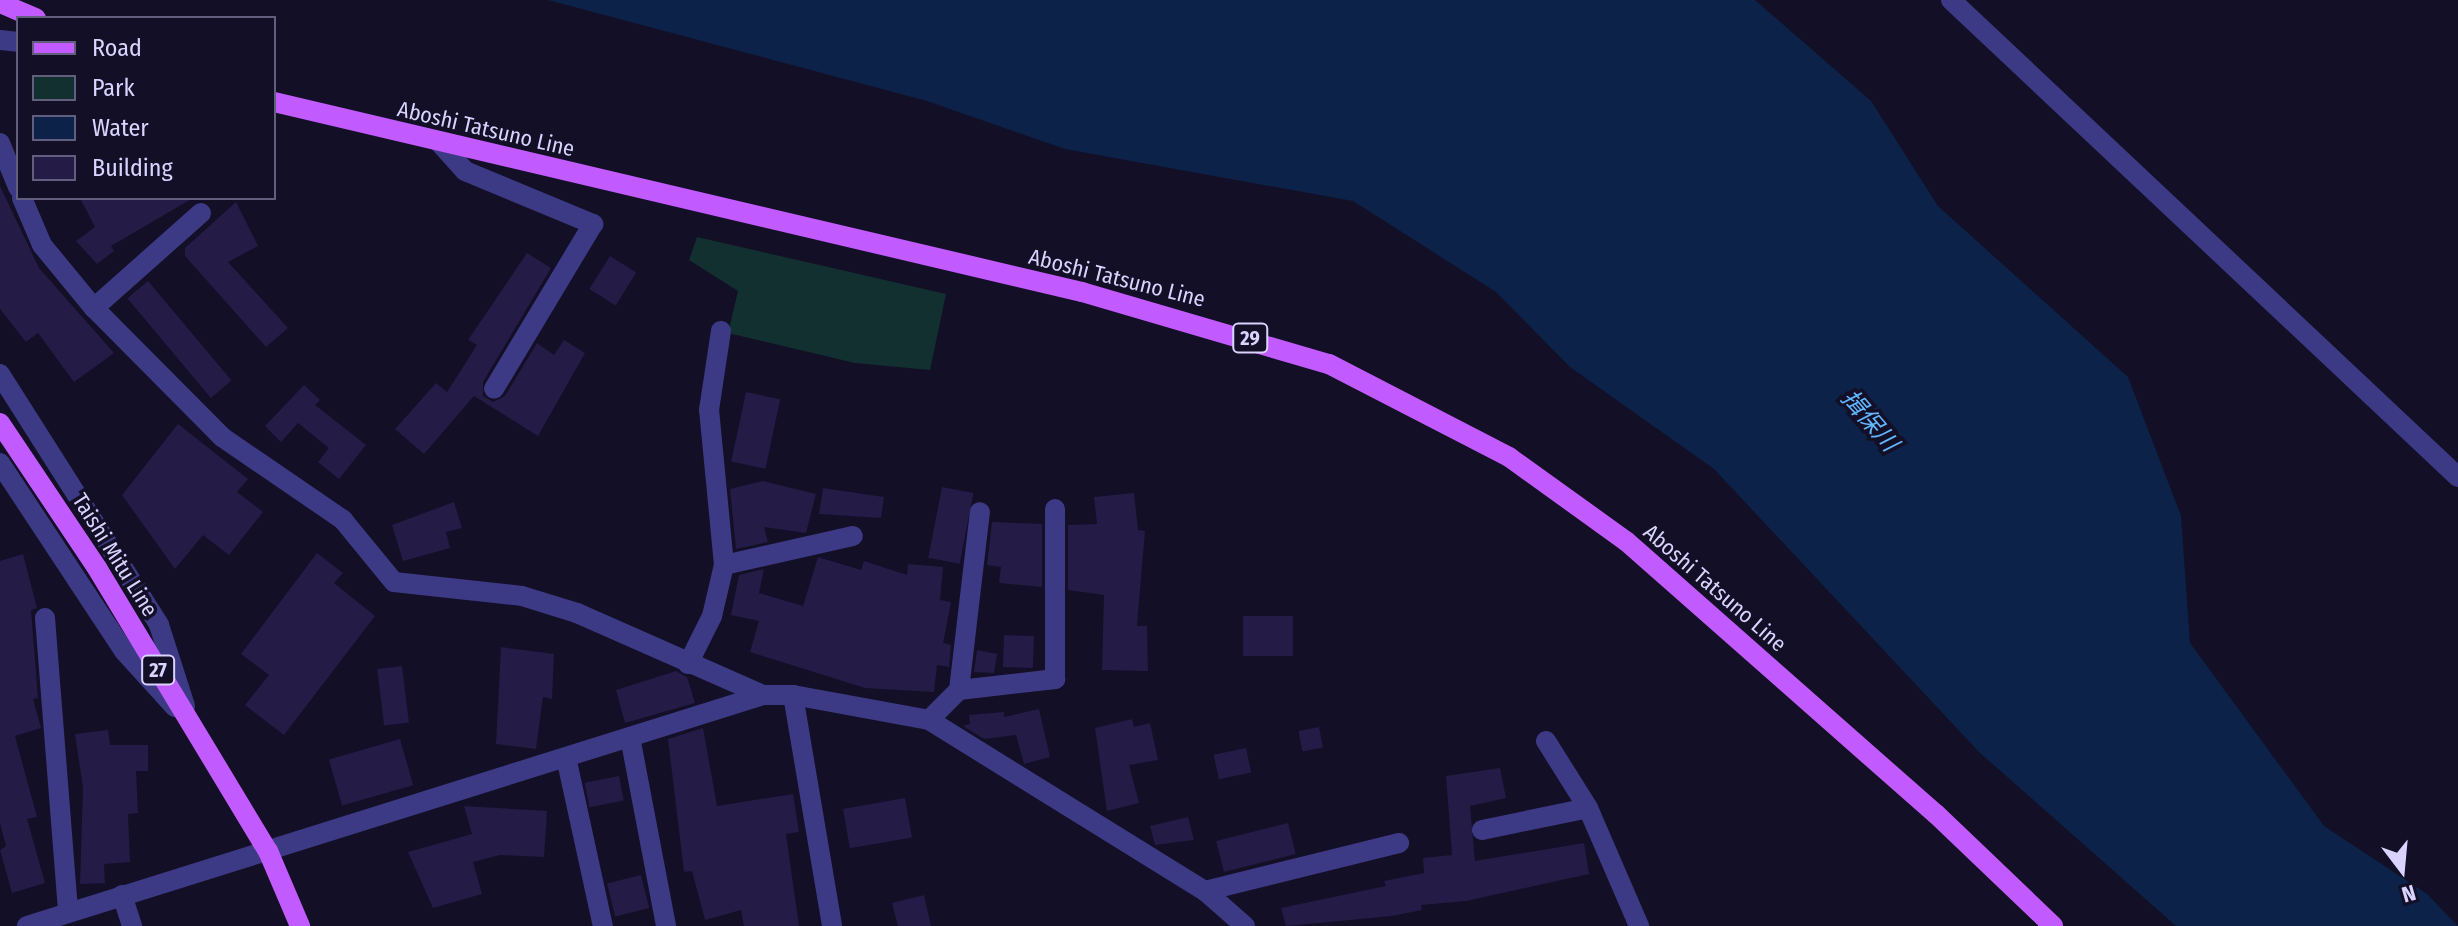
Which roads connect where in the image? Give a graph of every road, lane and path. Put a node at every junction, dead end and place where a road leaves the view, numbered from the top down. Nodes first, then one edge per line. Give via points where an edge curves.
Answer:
1 (1951, 0) edge
2 (0, 3) edge
3 (31, 16) edge
4 (276, 102) edge
5 (439, 142) junction
6 (0, 143) edge
7 (16, 182) edge
8 (23, 200) edge
9 (201, 213) dead end
10 (94, 308) junction
11 (721, 331) dead end
12 (0, 374) edge
13 (494, 389) dead end
14 (0, 423) edge
15 (0, 463) edge
16 (2458, 477) edge
17 (1055, 509) dead end
18 (980, 512) dead end
19 (853, 536) dead end
20 (724, 565) junction
21 (45, 618) dead end
22 (688, 664) junction
23 (959, 690) junction
24 (763, 695) junction
25 (793, 695) junction
26 (929, 720) junction
27 (192, 725) junction
28 (630, 737) junction
29 (1546, 741) dead end
30 (566, 757) junction
31 (1588, 808) junction
32 (1482, 830) dead end
33 (1399, 843) dead end
34 (268, 851) junction
35 (1205, 891) junction
36 (122, 895) junction
37 (68, 912) junction
38 (27, 926) edge
39 (132, 926) edge
40 (300, 926) edge
41 (603, 926) edge
42 (666, 926) edge
43 (832, 926) edge
44 (1245, 926) edge
45 (1639, 926) edge
46 (2053, 926) edge

1 - 16 street
2 - 3 main road
4 - 5 main road, Aboshi Tatsuno Line / 29
5 - 13 street via 465,171 593,224
5 - 46 main road, Aboshi Tatsuno Line / 29 via 1195,322 1329,364 1416,405 1509,457 1626,541 1936,814
6 - 7 street
8 - 10 street via 42,245
9 - 10 street
10 - 22 street via 222,437 343,520 394,582 522,596 577,613
11 - 20 street via 709,410
12 - 27 street via 159,625
14 - 27 main road, Taishi Mitu Line / 27
15 - 27 street via 124,651
17 - 23 street via 1055,679
18 - 23 street
19 - 20 street
20 - 22 street via 712,616
21 - 37 street
22 - 24 street
23 - 26 street
24 - 25 street
24 - 28 street
25 - 26 street
25 - 43 street
26 - 35 street
27 - 34 main road, Taishi Mitu Line / 27
28 - 30 street
28 - 42 street
29 - 31 street
30 - 34 street
30 - 41 street
31 - 32 street
31 - 45 street
33 - 35 street
34 - 36 street
34 - 40 main road, Taishi Mitu Line / 27
35 - 44 street
36 - 37 street
36 - 39 street
37 - 38 street

